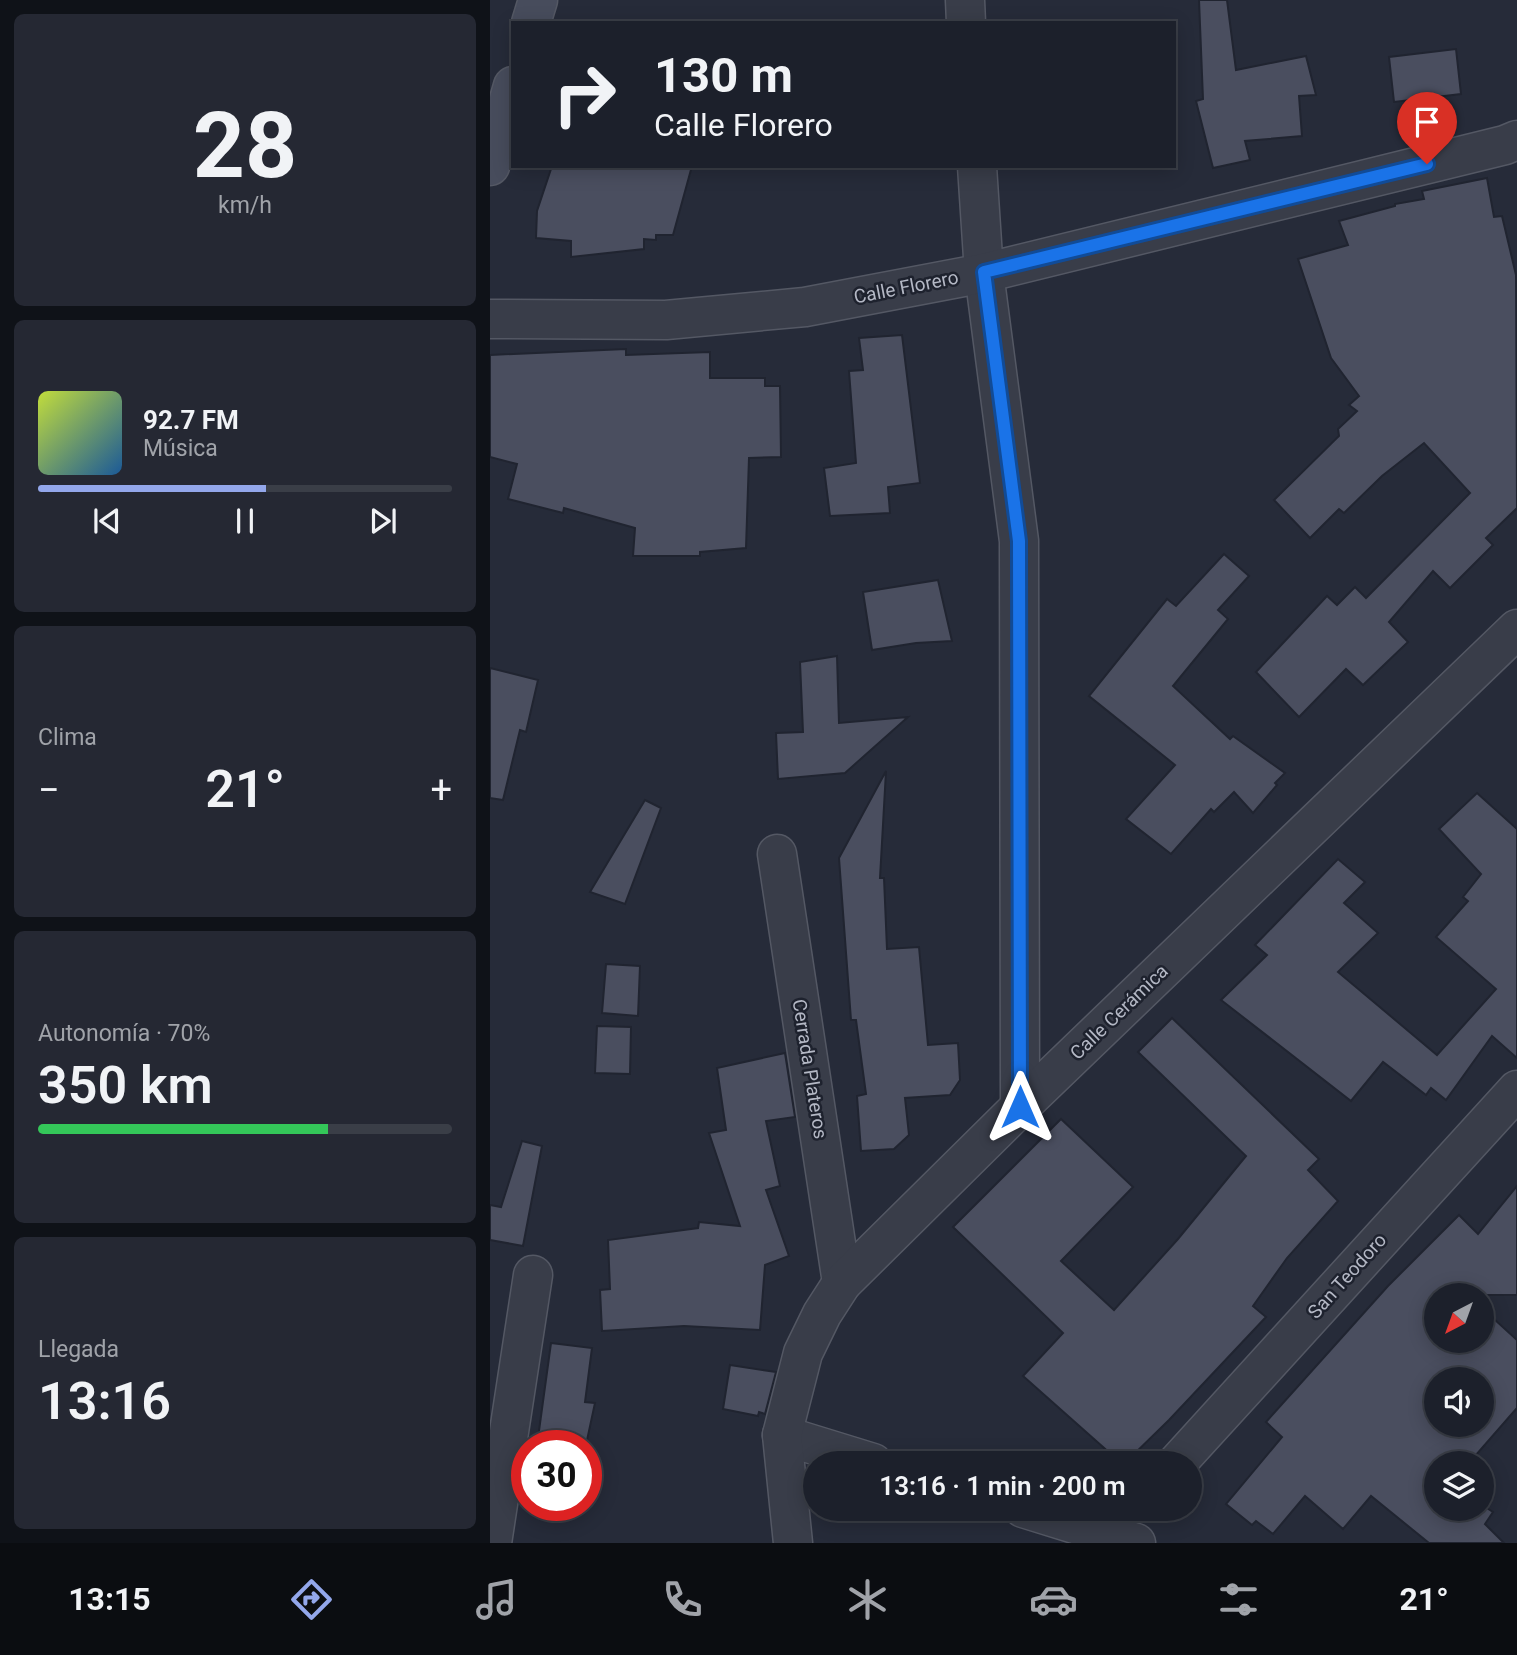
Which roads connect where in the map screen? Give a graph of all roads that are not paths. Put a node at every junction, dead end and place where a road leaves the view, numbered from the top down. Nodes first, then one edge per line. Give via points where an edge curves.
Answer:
1 (538, 0) edge
2 (965, 0) edge
3 (532, 21) edge
4 (966, 21) edge
5 (511, 93) edge
6 (1517, 140) edge
7 (490, 166) edge
8 (976, 168) edge
9 (984, 272) junction
10 (490, 319) edge
11 (1517, 629) edge
12 (777, 854) dead end
13 (1517, 1090) edge
14 (1020, 1107) junction
15 (533, 1275) dead end
16 (842, 1283) junction
17 (782, 1435) junction
18 (834, 1451) edge
19 (1188, 1451) edge
20 (1078, 1521) edge
21 (1124, 1532) edge
22 (492, 1543) edge
23 (793, 1543) edge

1 - 3 main road
2 - 4 street
5 - 7 main road
6 - 9 street, Calle Florero
8 - 9 street
9 - 10 street, Calle Florero via 805,307 680,319
9 - 14 street via 1019,541
11 - 14 street, Calle Cerámica
12 - 16 street, Cerrada Plateros
13 - 19 street, San Teodoro
14 - 16 street, Calle Cerámica
15 - 22 street
16 - 17 street, Calle Cerámica via 803,1353
17 - 18 street
17 - 23 street
20 - 21 street

